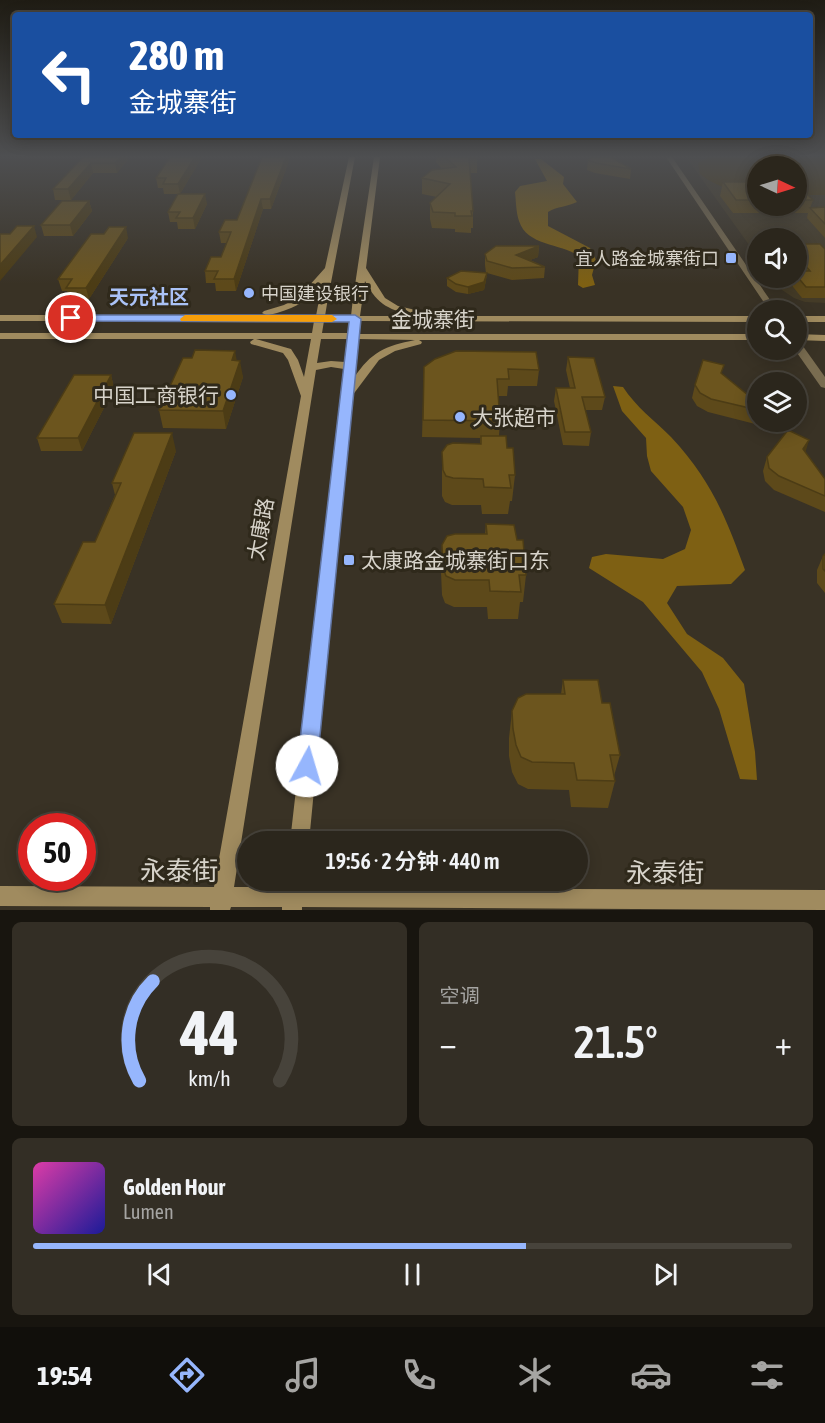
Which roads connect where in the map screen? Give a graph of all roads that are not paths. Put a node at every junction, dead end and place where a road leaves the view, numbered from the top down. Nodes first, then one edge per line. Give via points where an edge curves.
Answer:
1 (343, 199) edge
2 (371, 199) edge
3 (698, 199) edge
4 (704, 199) edge
5 (747, 261) edge
6 (330, 266) junction
7 (362, 268) junction
8 (325, 294) junction
9 (358, 294) junction
10 (766, 300) edge
11 (0, 318) edge
12 (236, 319) junction
13 (320, 319) junction
14 (355, 319) junction
15 (430, 319) junction
16 (443, 319) junction
17 (747, 319) edge
18 (807, 319) edge
19 (825, 319) edge
20 (0, 336) edge
21 (230, 336) junction
22 (353, 336) junction
23 (429, 336) junction
24 (442, 336) junction
25 (316, 337) junction
26 (747, 337) edge
27 (807, 338) edge
28 (825, 338) edge
29 (807, 350) edge
30 (807, 355) edge
31 (350, 367) junction
32 (311, 368) junction
33 (825, 373) edge
34 (825, 385) edge
35 (306, 398) junction
36 (347, 398) junction
37 (300, 831) edge
38 (0, 896) edge
39 (293, 896) edge
40 (825, 900) edge
41 (221, 904) edge

1 - 6 main road, 太康路
2 - 7 main road
3 - 10 street
4 - 5 street
6 - 8 main road, 太康路
6 - 12 main road via 309,296 297,304
7 - 9 main road
7 - 16 main road via 377,297 386,304
8 - 9 main road
8 - 13 main road, 太康路
9 - 14 main road
11 - 12 main road, 金城寨街
12 - 13 main road, 金城寨街
12 - 21 main road via 257,326 247,334
13 - 14 main road, 金城寨街
13 - 25 main road, 太康路
14 - 15 main road, 金城寨街
14 - 22 main road
15 - 16 main road, 金城寨街
15 - 23 main road via 416,326 416,331
16 - 17 main road, 金城寨街
18 - 19 main road
20 - 21 main road, 金城寨街
21 - 25 main road, 金城寨街
21 - 35 main road via 287,351
22 - 23 main road, 金城寨街
22 - 25 main road, 金城寨街
22 - 31 main road
23 - 24 main road, 金城寨街
24 - 26 main road, 金城寨街
24 - 36 main road via 380,352 369,362
25 - 32 main road, 太康路
27 - 28 main road
29 - 33 street
30 - 34 street
31 - 32 main road via 325,363
31 - 36 main road
32 - 35 main road, 太康路
35 - 41 main road, 太康路
36 - 37 main road
38 - 41 main road, 永泰街
39 - 40 main road, 永泰街
39 - 41 main road, 永泰街

